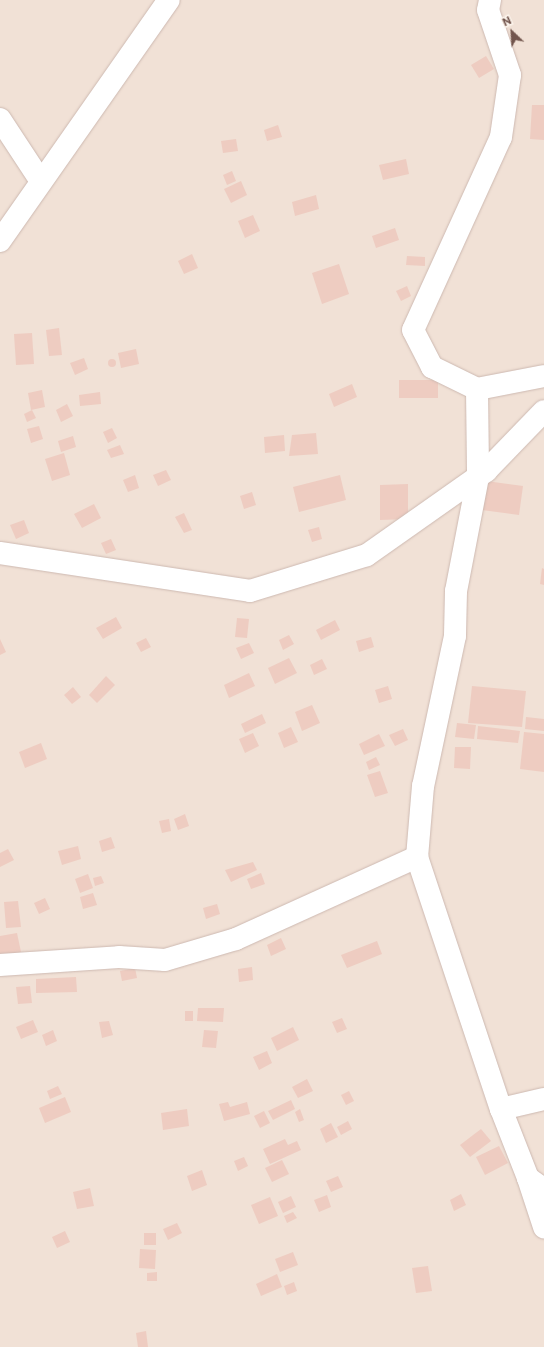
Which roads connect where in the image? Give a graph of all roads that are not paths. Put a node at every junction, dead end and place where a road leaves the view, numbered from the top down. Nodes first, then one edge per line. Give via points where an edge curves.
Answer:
1 (169, 0) edge
2 (490, 0) edge
3 (0, 119) edge
4 (40, 180) junction
5 (0, 240) edge
6 (544, 376) edge
7 (477, 389) junction
8 (544, 411) edge
9 (478, 477) junction
10 (0, 553) edge
11 (417, 856) junction
12 (0, 965) edge
13 (544, 1099) edge
14 (501, 1109) junction
15 (536, 1183) edge
16 (544, 1228) edge

1 - 4 street
2 - 7 street via 488,10 510,75 501,137 413,330 432,367
3 - 4 street
4 - 5 street
6 - 7 street
7 - 9 street
8 - 9 street
9 - 10 street via 368,555 250,591
9 - 11 street via 456,590 455,636 423,786
11 - 12 street via 236,939 165,960 119,957
11 - 14 street
13 - 14 street
14 - 15 street
15 - 16 street

